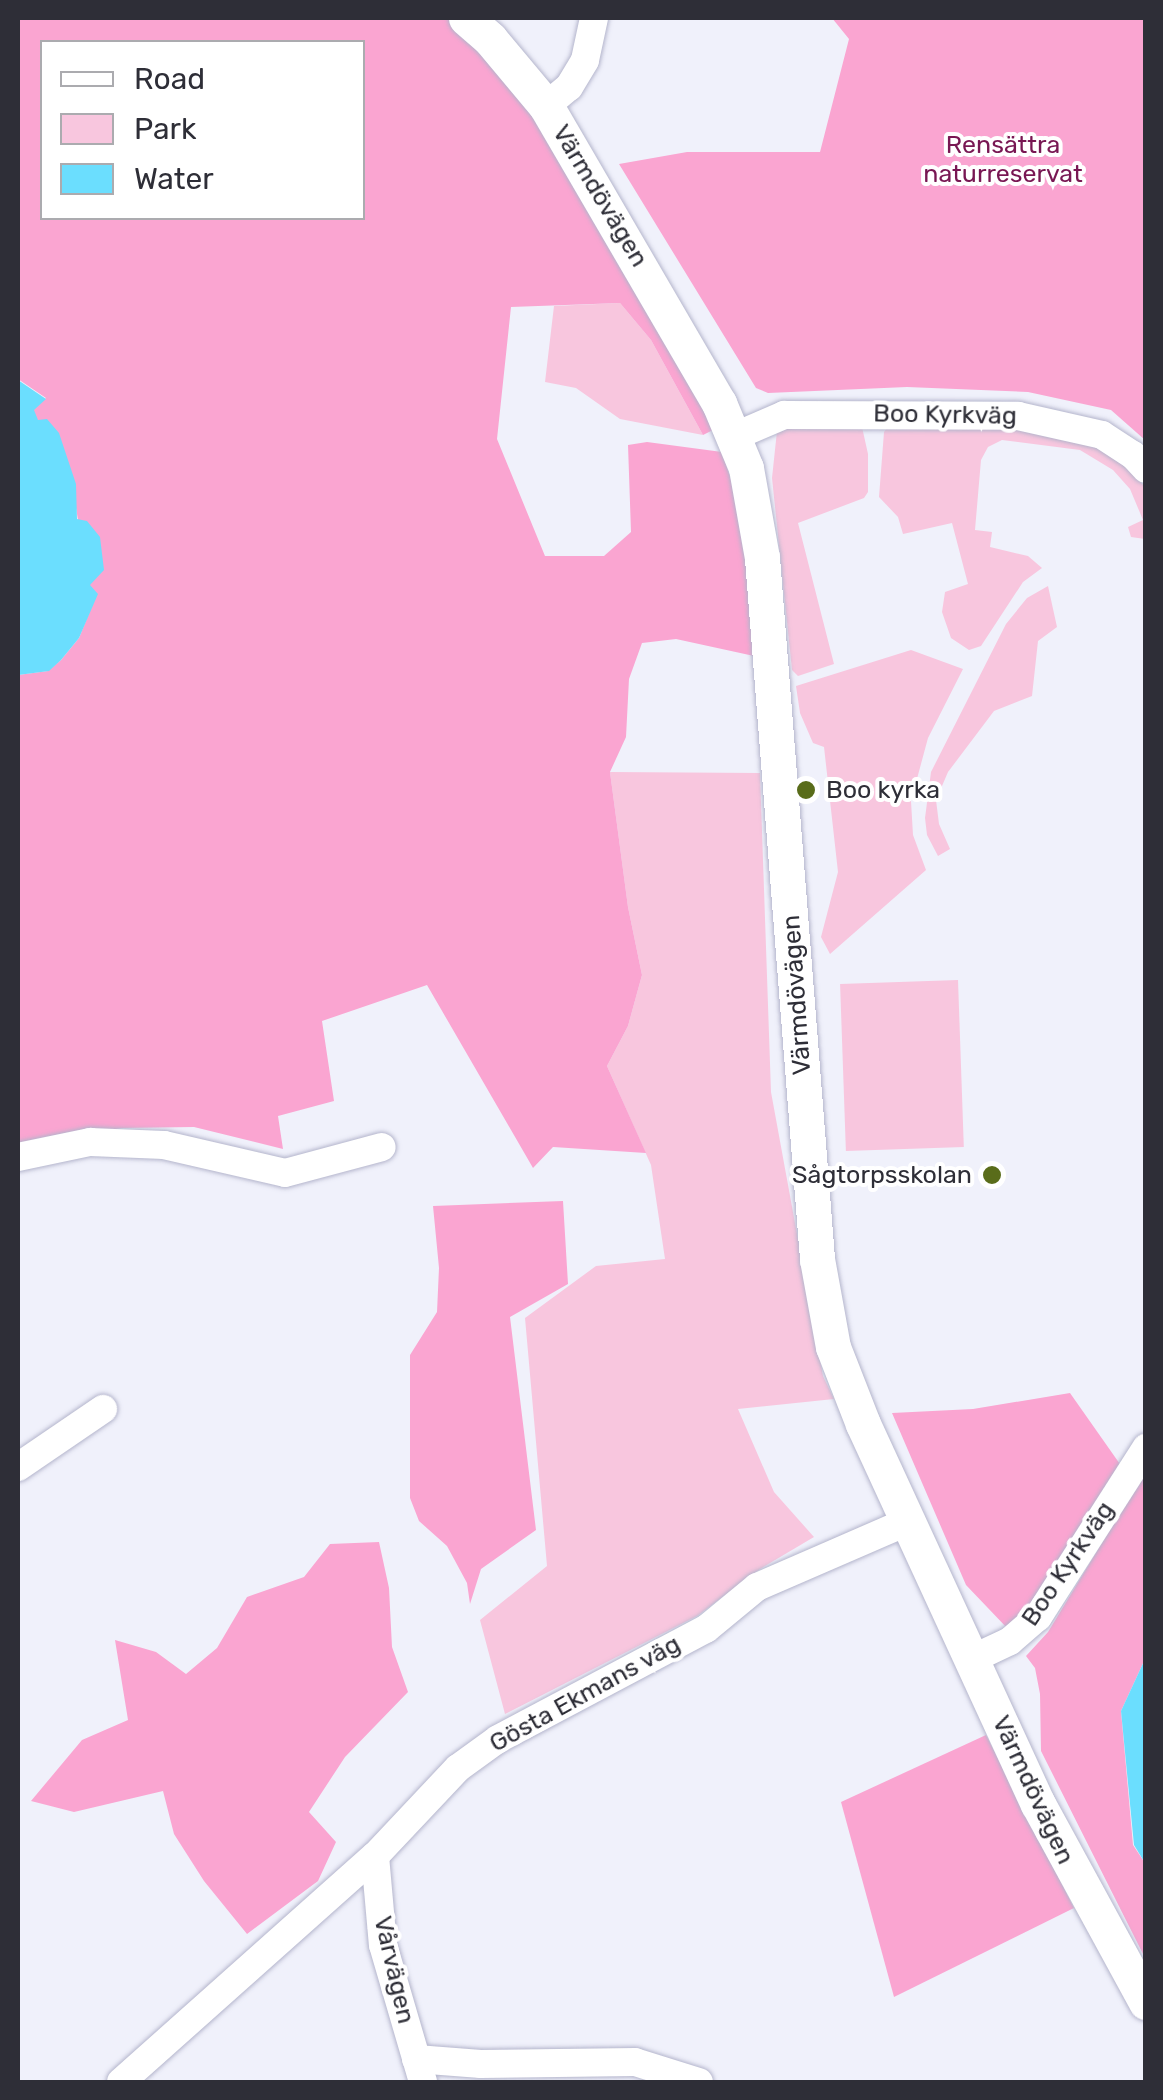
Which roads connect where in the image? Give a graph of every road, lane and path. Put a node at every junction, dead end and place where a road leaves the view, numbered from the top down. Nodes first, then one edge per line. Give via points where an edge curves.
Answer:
1 (466, 18) edge
2 (594, 18) edge
3 (546, 106) junction
4 (734, 437) junction
5 (1146, 469) edge
6 (382, 1147) dead end
7 (18, 1157) edge
8 (103, 1409) dead end
9 (1146, 1448) edge
10 (18, 1468) edge
11 (908, 1521) junction
12 (972, 1659) junction
13 (375, 1856) junction
14 (1140, 1996) edge
15 (1146, 2031) edge
16 (419, 2070) edge
17 (121, 2082) edge
18 (698, 2082) edge

1 - 3 main road, Värmdövägen
2 - 3 street via 585,60 569,87
3 - 4 main road, Värmdövägen
4 - 5 street, Boo Kyrkväg via 784,415 1018,416 1102,434
4 - 11 main road, Värmdövägen via 762,558 824,1310 843,1378
6 - 7 street via 285,1173 164,1145 90,1142
8 - 10 street
9 - 12 street, Boo Kyrkväg via 1038,1617 1010,1642
11 - 12 main road, Värmdövägen
11 - 13 street, Gösta Ekmans väg via 757,1587 706,1629 498,1739 458,1768
12 - 14 main road, Värmdövägen via 1038,1804
13 - 16 street, Vårvägen via 383,1944
13 - 17 street, Gösta Ekmans väg
14 - 15 main road, Värmdövägen
16 - 18 street via 635,2062

